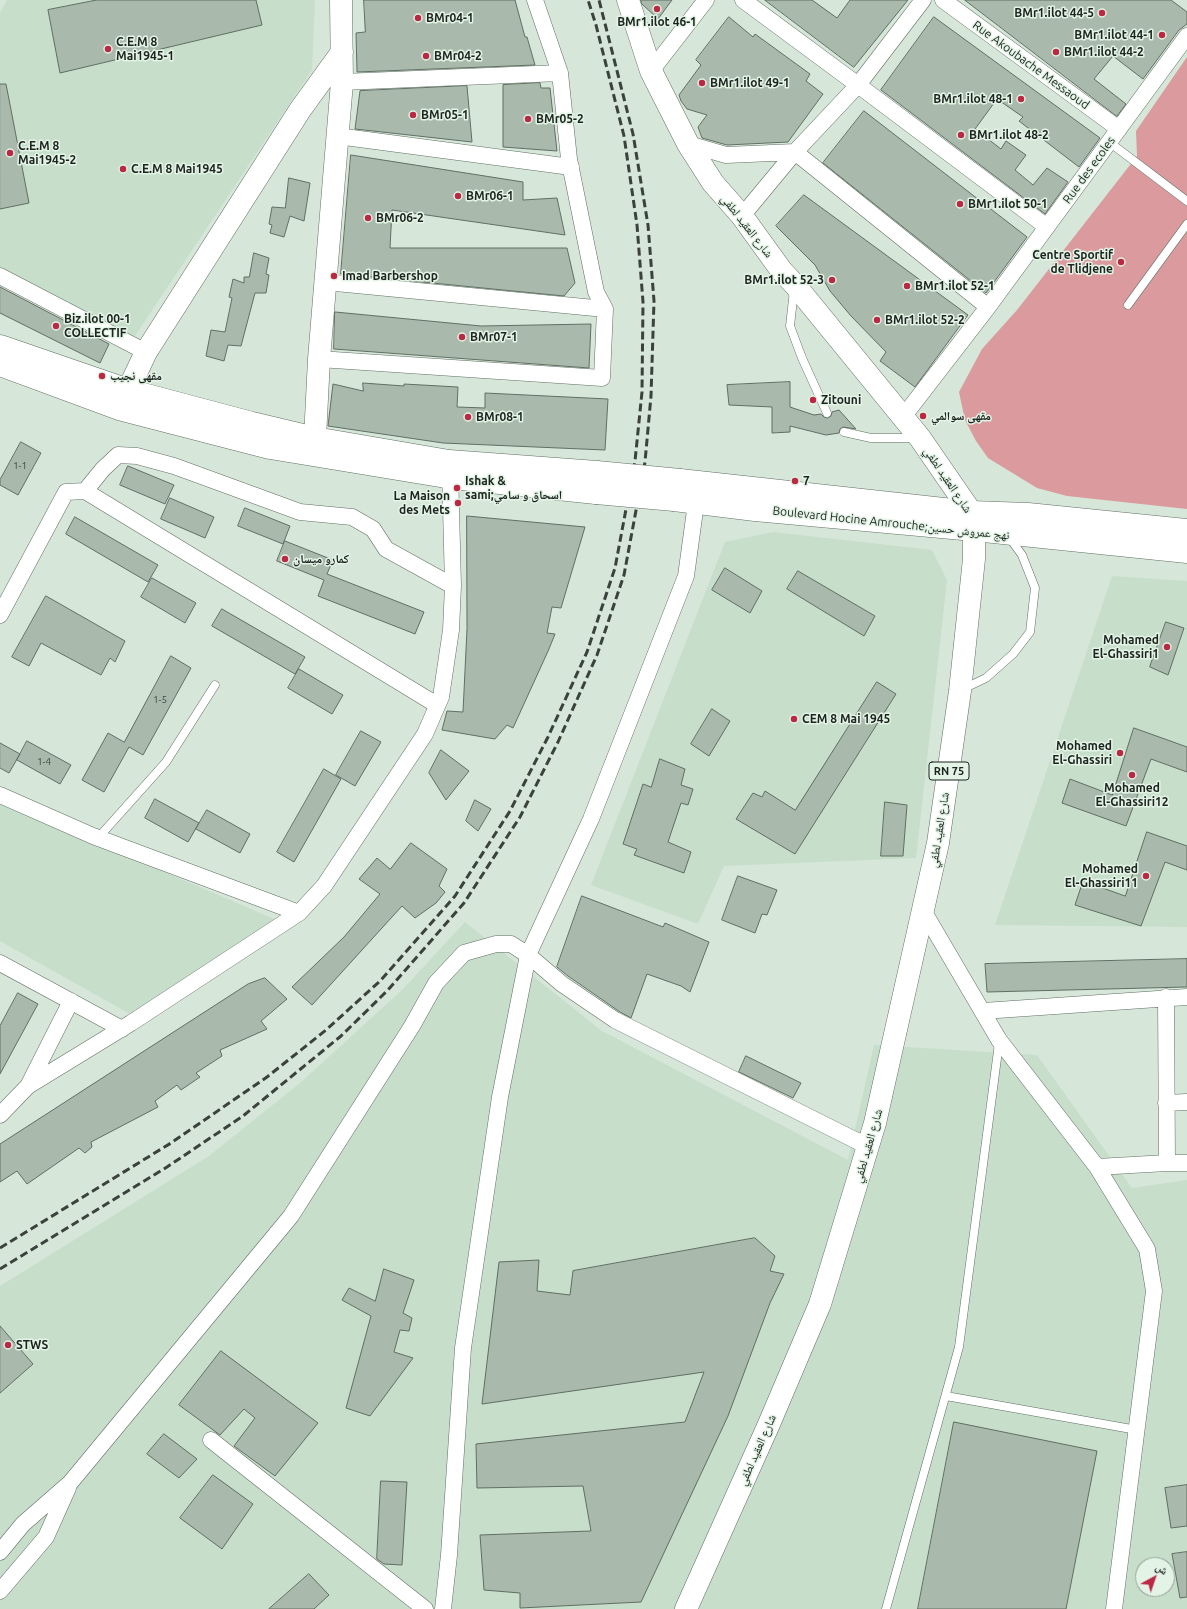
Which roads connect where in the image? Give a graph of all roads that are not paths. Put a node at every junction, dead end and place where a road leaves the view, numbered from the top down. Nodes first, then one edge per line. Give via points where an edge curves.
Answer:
1 (341, 0) edge
2 (535, 0) edge
3 (628, 0) edge
4 (706, 0) edge
5 (743, 0) edge
6 (923, 0) edge
7 (943, 0) edge
8 (1187, 36) edge
9 (342, 52) junction
10 (651, 71) junction
11 (560, 73) junction
12 (342, 82) junction
13 (858, 84) junction
14 (1119, 129) junction
15 (337, 136) junction
16 (1109, 142) junction
17 (688, 144) junction
18 (795, 152) junction
19 (571, 167) junction
20 (1187, 200) edge
21 (742, 216) junction
22 (1187, 224) edge
23 (1046, 227) junction
24 (0, 276) edge
25 (325, 282) junction
26 (795, 285) junction
27 (1128, 305) dead end
28 (988, 307) junction
29 (605, 309) junction
30 (0, 346) edge
31 (146, 352) junction
32 (319, 359) junction
33 (0, 365) edge
34 (123, 400) junction
35 (827, 413) dead end
36 (903, 417) junction
37 (844, 432) dead end
38 (315, 438) junction
39 (920, 438) junction
40 (450, 469) junction
41 (677, 490) junction
42 (85, 491) junction
43 (696, 503) junction
44 (973, 521) junction
45 (1187, 530) edge
46 (1007, 534) junction
47 (1187, 552) edge
48 (453, 586) junction
49 (0, 615) edge
50 (215, 684) dead end
51 (960, 691) junction
52 (437, 705) junction
53 (0, 795) edge
54 (98, 838) junction
55 (924, 912) junction
56 (299, 913) junction
57 (528, 955) junction
58 (0, 963) edge
59 (1166, 997) junction
60 (1187, 997) edge
61 (71, 1001) junction
62 (983, 1011) junction
63 (122, 1029) junction
64 (999, 1040) junction
65 (28, 1086) junction
66 (1187, 1102) edge
67 (1166, 1103) junction
68 (0, 1115) edge
69 (869, 1147) junction
70 (1167, 1163) junction
71 (1187, 1163) edge
72 (1096, 1167) junction
73 (946, 1396) junction
74 (1137, 1430) junction
75 (211, 1440) dead end
76 (70, 1483) junction
77 (0, 1552) edge
78 (0, 1591) edge
79 (425, 1609) edge
80 (443, 1609) edge
81 (686, 1609) edge
82 (886, 1609) edge
83 (1114, 1609) edge

1 - 9 main road
2 - 11 street
3 - 10 main road, شارع العقيد لطفي
4 - 10 street
5 - 13 street
6 - 13 street
7 - 14 street, Rue Akoubache Messaoud
8 - 14 street, Rue des ecoles
9 - 12 main road
9 - 31 main road via 300,110
10 - 17 main road, شارع العقيد لطفي
11 - 12 street
11 - 19 street
12 - 15 main road
13 - 18 street
13 - 23 street
14 - 16 street, Rue des ecoles
15 - 19 street
15 - 25 main road
16 - 20 lane
16 - 23 street, Rue des ecoles
17 - 18 street via 726,155
17 - 21 main road, شارع العقيد لطفي via 712,183
18 - 21 street
18 - 28 street
19 - 29 street via 596,292
21 - 26 main road, شارع العقيد لطفي
22 - 27 lane
23 - 28 street, Rue des ecoles
24 - 31 street
25 - 29 street
25 - 32 main road
26 - 35 lane via 790,326
26 - 36 main road, شارع العقيد لطفي
28 - 36 street, Rue des ecoles
29 - 32 street via 602,378
30 - 34 main road
31 - 34 main road
32 - 38 main road
33 - 34 main road
34 - 38 main road via 252,423
34 - 40 main road via 270,448
36 - 39 main road, شارع العقيد لطفي
37 - 39 lane via 871,438
38 - 40 main road
39 - 44 main road, شارع العقيد لطفي
40 - 41 main road, Boulevard Hocine Amrouche;نهج عمروش حسين, bridge
40 - 48 street
41 - 43 main road, Boulevard Hocine Amrouche;نهج عمروش حسين
41 - 44 main road, Boulevard Hocine Amrouche;نهج عمروش حسين
42 - 48 street via 118,455 137,456 174,466 300,512 352,517 373,529 386,549
42 - 49 street via 66,492
42 - 52 street
43 - 44 main road, Boulevard Hocine Amrouche;نهج عمروش حسين via 762,510
43 - 57 street via 686,576 591,819
44 - 45 main road, Boulevard Hocine Amrouche;نهج عمروش حسين via 1028,514
44 - 46 main road, Boulevard Hocine Amrouche;نهج عمروش حسين
44 - 51 main road, شارع العقيد لطفي / RN 75 via 974,559
46 - 47 main road, Boulevard Hocine Amrouche;نهج عمروش حسين
46 - 51 lane via 1022,555 1035,588 1030,632 1013,654 986,678
48 - 52 street via 452,630 441,697
50 - 54 lane via 166,762
51 - 55 main road, شارع العقيد لطفي / RN 75 via 938,843
52 - 56 street via 425,734 324,886
53 - 54 street
54 - 56 street
55 - 62 street
55 - 69 main road, شارع العقيد لطفي / RN 75
56 - 63 street
57 - 69 street via 562,984 615,1020
57 - 76 street via 511,944 496,944 464,953 436,983 408,1032 291,1216
57 - 80 street via 500,1097 463,1348
58 - 61 street
59 - 60 street
59 - 62 street
59 - 67 street
61 - 63 street
61 - 65 street
62 - 64 street
63 - 65 street
64 - 72 street
64 - 73 lane via 959,1347
65 - 68 street
66 - 67 street
67 - 70 street
69 - 81 main road, شارع العقيد لطفي / RN 75 via 820,1304
70 - 71 street
70 - 72 street
72 - 74 street via 1147,1249 1154,1291
73 - 74 lane
73 - 82 lane
74 - 83 street
75 - 79 street
76 - 77 street via 23,1524
76 - 78 street via 46,1537

